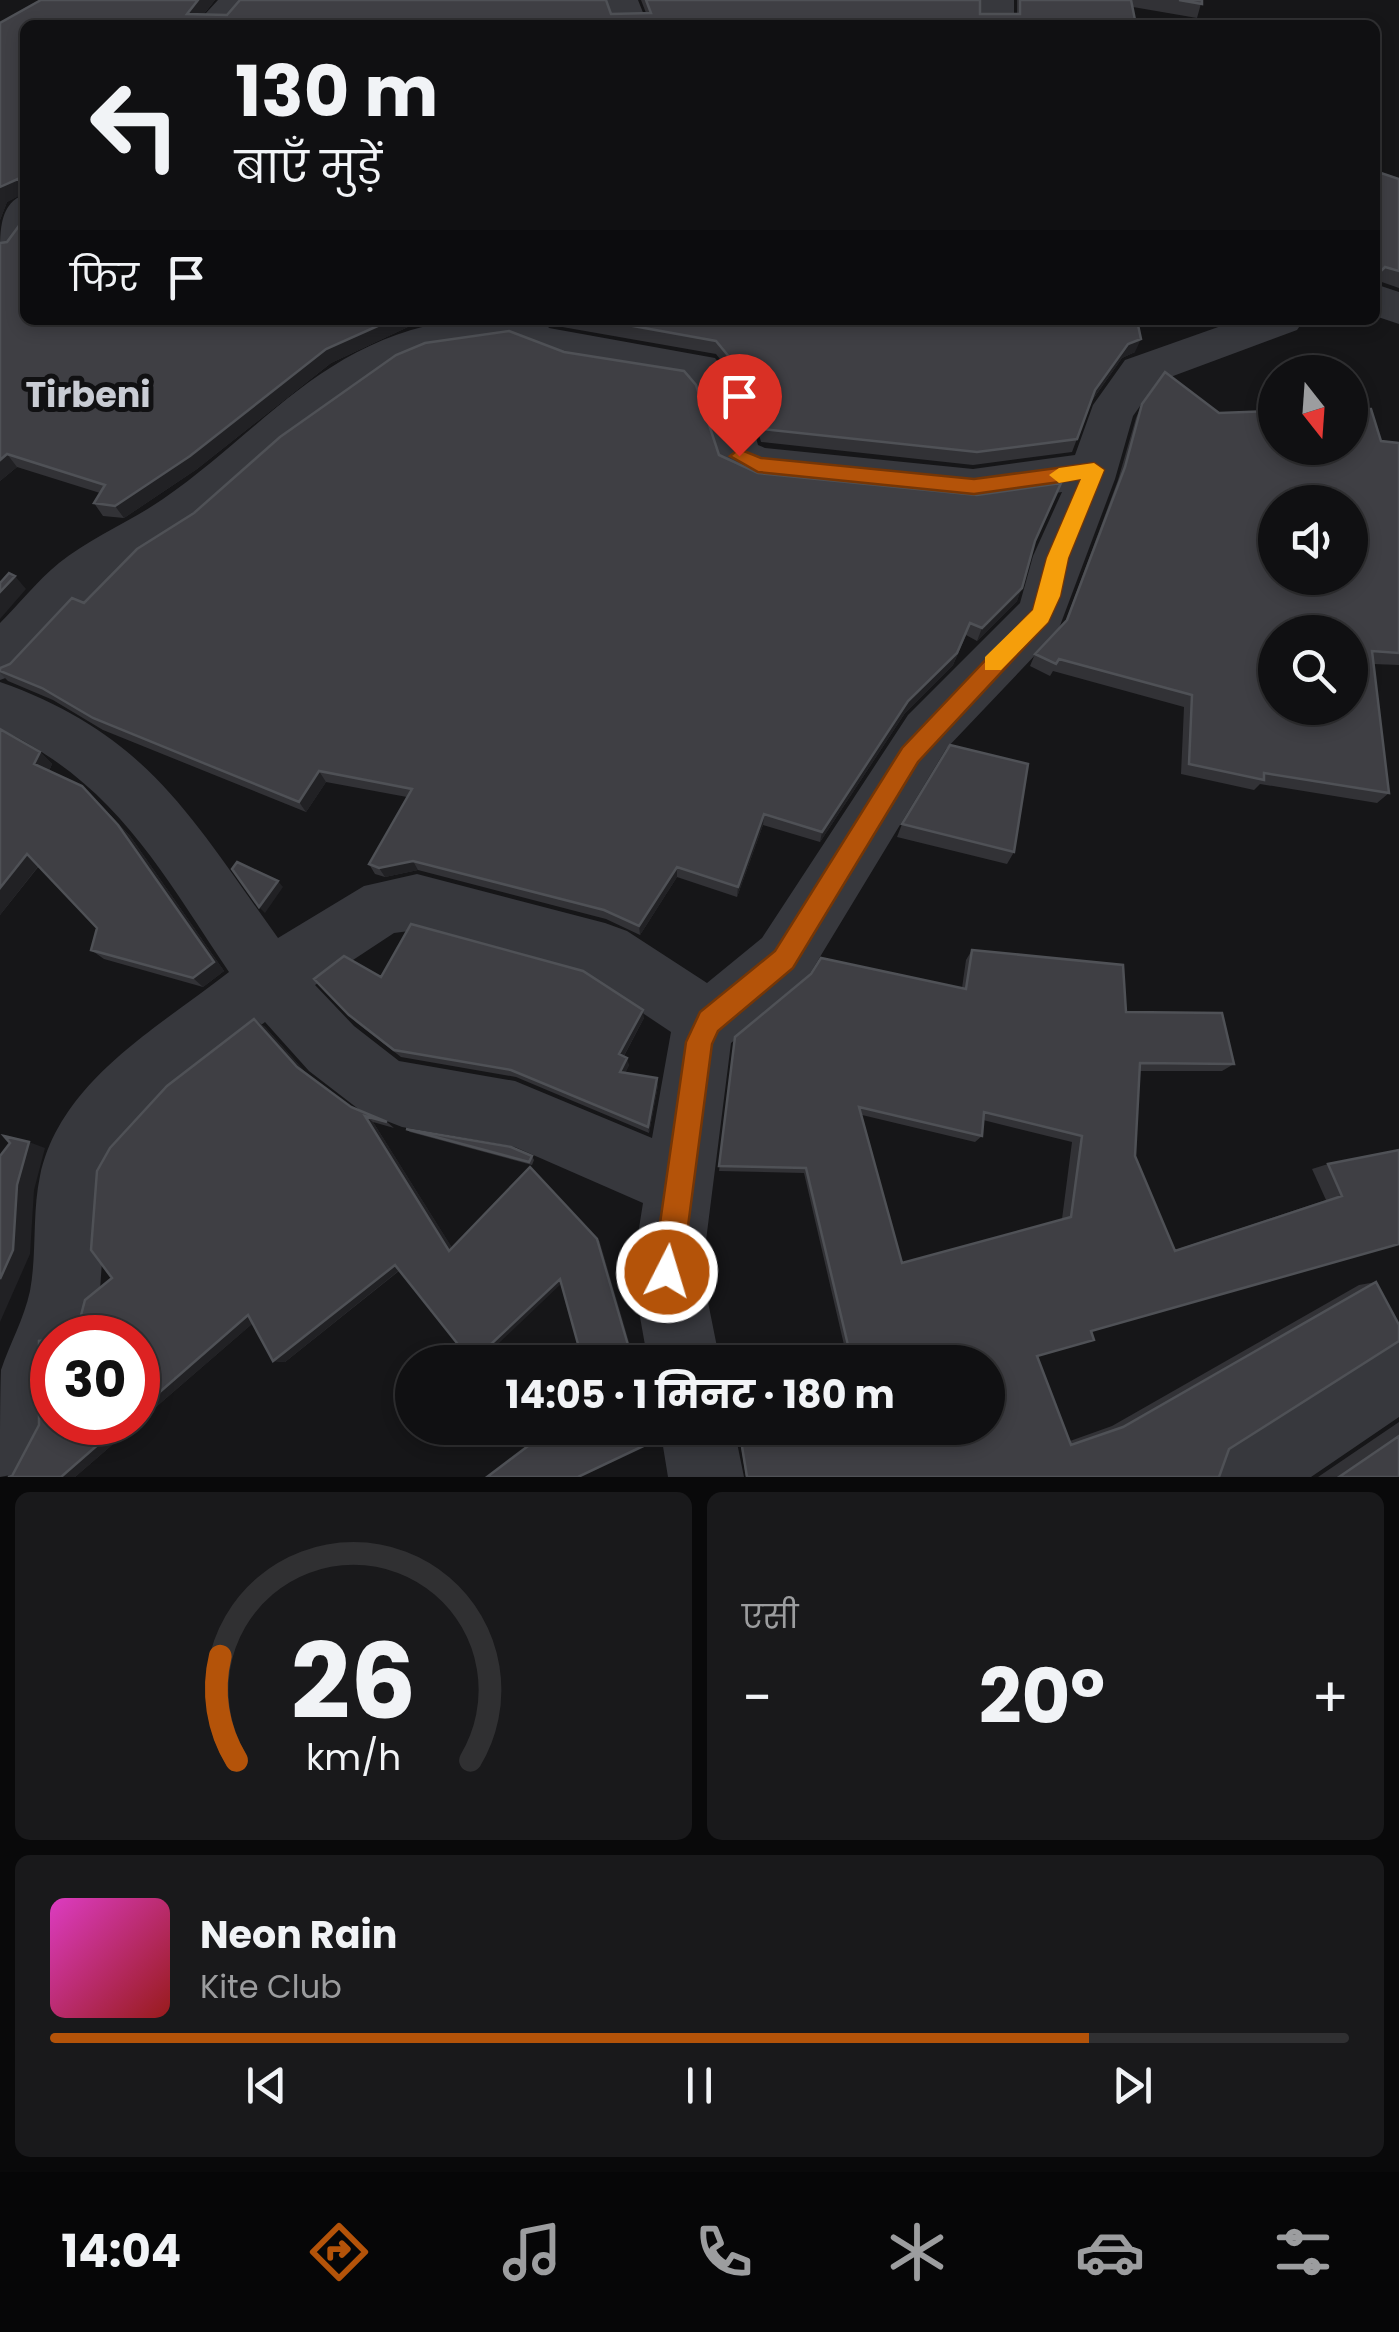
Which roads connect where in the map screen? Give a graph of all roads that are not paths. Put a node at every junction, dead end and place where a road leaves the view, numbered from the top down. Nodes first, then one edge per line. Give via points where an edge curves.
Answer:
1 (237, 0) edge
2 (217, 20) edge
3 (20, 214) edge
4 (0, 243) edge
5 (508, 325) edge
6 (523, 325) edge
7 (1257, 325) edge
8 (1094, 470) junction
9 (0, 658) edge
10 (8, 718) edge
11 (268, 980) junction
12 (709, 1022) junction
13 (676, 1183) junction
14 (681, 1345) edge
15 (1399, 1374) edge
16 (0, 1445) edge
17 (700, 1445) edge
18 (706, 1477) edge
19 (1244, 1477) edge

1 - 2 street
3 - 4 street
5 - 9 street via 422,340 382,355 268,436 182,512 68,584
6 - 8 street via 546,342 699,370 725,397 739,456 758,465 974,486
7 - 8 street via 1158,345 1109,413
8 - 12 street via 1040,616 919,743 784,959
10 - 11 street via 59,732 133,789
11 - 12 street via 385,906 417,902 605,952
11 - 13 street via 303,1024 371,1081 515,1114
11 - 16 street via 115,1104 90,1138 74,1174 64,1290 46,1361
12 - 13 street via 699,1042
13 - 14 street via 667,1272
15 - 19 street
17 - 18 street

